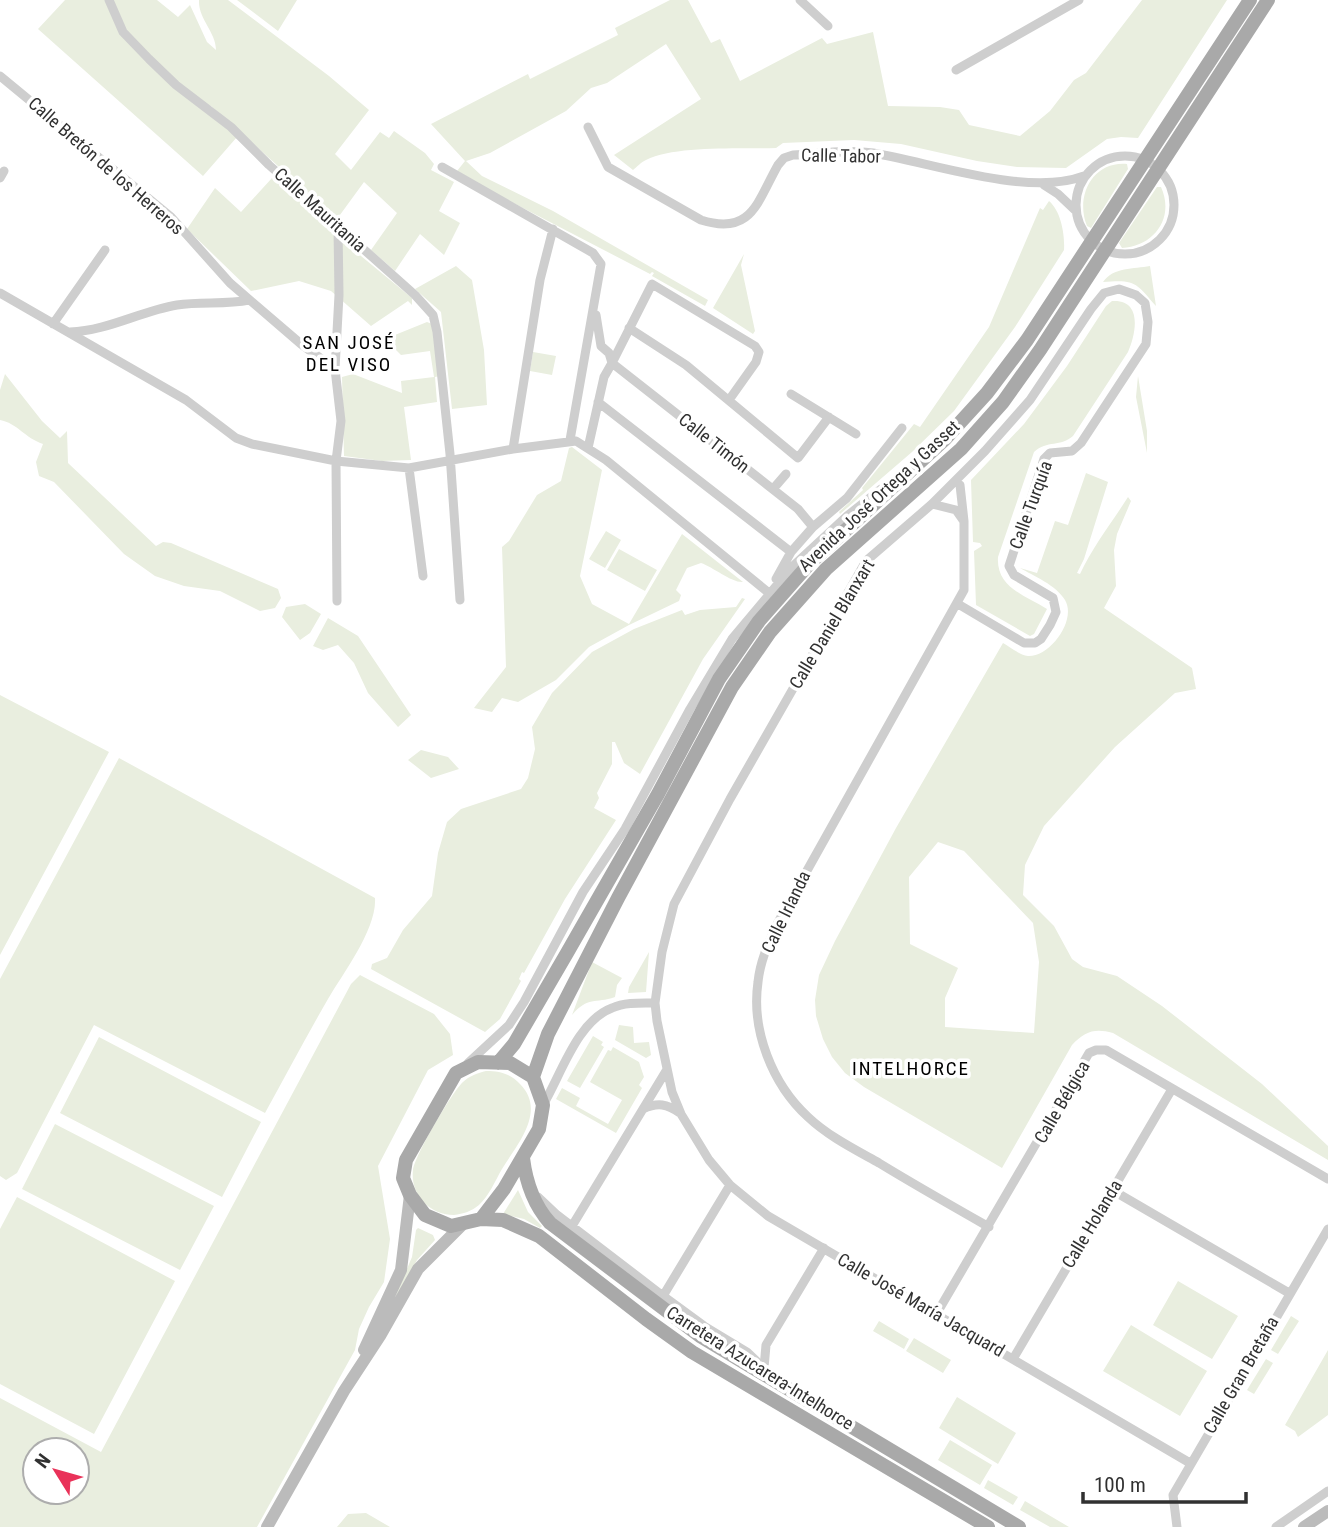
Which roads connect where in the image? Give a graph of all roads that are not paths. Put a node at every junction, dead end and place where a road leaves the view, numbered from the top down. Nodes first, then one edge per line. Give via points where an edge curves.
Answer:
1 (108, 0) edge
2 (800, 0) edge
3 (1079, 0) edge
4 (1250, 0) edge
5 (1268, 0) edge
6 (828, 26) dead end
7 (956, 70) dead end
8 (0, 76) edge
9 (588, 127) dead end
10 (1145, 159) junction
11 (442, 167) dead end
12 (1158, 168) junction
13 (1084, 176) junction
14 (1042, 184) junction
15 (1076, 212) junction
16 (338, 228) junction
17 (553, 229) junction
18 (1091, 241) junction
19 (105, 250) dead end
20 (1105, 250) junction
21 (0, 293) edge
22 (1136, 295) joint
23 (249, 300) junction
24 (594, 306) junction
25 (53, 324) junction
26 (629, 328) junction
27 (68, 332) junction
28 (601, 346) junction
29 (585, 356) junction
30 (612, 363) junction
31 (335, 369) junction
32 (791, 394) dead end
33 (729, 400) junction
34 (598, 402) junction
35 (829, 417) junction
36 (902, 428) dead end
37 (856, 434) dead end
38 (570, 440) junction
39 (588, 448) junction
40 (513, 449) junction
41 (926, 456) junction
42 (336, 461) junction
43 (450, 461) junction
44 (409, 468) junction
45 (786, 474) dead end
46 (960, 485) dead end
47 (773, 489) junction
48 (932, 504) junction
49 (964, 521) junction
50 (813, 527) junction
51 (791, 552) junction
52 (423, 576) dead end
53 (769, 593) junction
54 (460, 600) dead end
55 (337, 601) dead end
56 (958, 604) junction
57 (655, 1003) junction
58 (498, 1063) junction
59 (666, 1071) junction
60 (456, 1073) junction
61 (534, 1077) junction
62 (1172, 1089) junction
63 (543, 1105) junction
64 (643, 1109) junction
65 (681, 1114) junction
66 (523, 1158) junction
67 (1328, 1179) edge
68 (730, 1185) junction
69 (1112, 1190) junction
70 (531, 1191) junction
71 (410, 1195) junction
72 (481, 1219) junction
73 (463, 1224) junction
74 (572, 1226) junction
75 (989, 1227) junction
76 (1328, 1229) edge
77 (824, 1248) junction
78 (1289, 1293) junction
79 (663, 1296) junction
80 (937, 1313) junction
81 (766, 1345) junction
82 (747, 1352) junction
83 (1013, 1359) junction
84 (764, 1368) junction
85 (784, 1388) junction
86 (344, 1391) junction
87 (1190, 1463) junction
88 (1328, 1491) edge
89 (1328, 1511) edge
90 (1307, 1526) edge
91 (267, 1527) edge
92 (989, 1527) edge
93 (1019, 1527) edge
94 (1177, 1527) edge
95 (1276, 1527) edge

1 - 16 street, Calle Mauritania via 124,32 149,59 231,127
2 - 6 street
3 - 7 street
4 - 10 main road, Avenida José Ortega y Gasset
5 - 12 main road, Avenida José Ortega y Gasset
8 - 23 street, Calle Bretón de los Herreros via 171,217
9 - 14 street, Calle Tabor via 608,167 714,225 735,224 749,217 778,165 793,155 870,152
10 - 12 street
10 - 13 street via 1111,157
10 - 18 main road, Avenida José Ortega y Gasset
11 - 17 street
12 - 20 main road, Avenida José Ortega y Gasset
12 - 20 street via 1171,185 1175,201 1167,232 1141,252 1125,255
13 - 14 street, Calle Tabor
13 - 15 street via 1077,191
14 - 15 street, Calle Tabor
15 - 18 street
16 - 31 street
16 - 43 street, Calle Mauritania via 433,315
17 - 24 street via 593,253 601,264
17 - 40 street via 540,280
18 - 20 street
18 - 41 main road, Avenida José Ortega y Gasset via 987,393
19 - 25 street
20 - 61 main road, Avenida José Ortega y Gasset via 1003,402 961,449 826,569 770,632 732,687 548,1034
21 - 25 street
22 - 48 street, Calle Daniel Blanxart via 1119,289 1104,293 1031,400
22 - 56 street, Calle Turquía via 1147,308 1146,344 1081,443 1072,451 1050,453 1044,459 1009,566 1014,575 1053,598 1056,612 1050,625 1041,639 1024,643
23 - 27 street via 178,305 87,331
23 - 31 street, Calle Bretón de los Herreros
24 - 28 street
24 - 29 street
25 - 27 street
26 - 30 street
26 - 33 street via 687,365
26 - 33 street via 652,284 755,346 759,352 756,362
27 - 42 street via 186,400 236,439
28 - 29 street
28 - 30 street, Calle Timón
29 - 38 street
30 - 34 street
30 - 47 street, Calle Timón
31 - 42 street via 341,421
32 - 35 street
33 - 35 street via 798,458
34 - 39 street
34 - 51 street
35 - 37 street
36 - 50 street via 847,498
38 - 39 street
38 - 40 street
39 - 53 street
40 - 43 street
41 - 53 street, Avenida José Ortega y Gasset via 847,516
41 - 58 main road, Avenida José Ortega y Gasset via 810,563 759,621 719,679 567,953
42 - 44 street
42 - 55 street
43 - 44 street
43 - 54 street, Calle Mauritania
44 - 52 street
45 - 47 street
46 - 49 street, Calle Irlanda
47 - 50 street, Calle Timón
48 - 49 street via 956,510
48 - 57 street, Calle Daniel Blanxart via 866,561 730,799 674,904
49 - 56 street, Calle Irlanda via 964,590
50 - 51 street
51 - 53 street
53 - 60 street, Avenida José Ortega y Gasset via 711,674 524,1002 509,1025
56 - 75 street, Calle Irlanda via 776,926 761,964 757,1003 770,1062 785,1091 806,1115 837,1139
57 - 59 street, Calle José María Jacquard
57 - 63 street via 621,1005 592,1021 578,1038
58 - 60 main road via 478,1062
58 - 61 main road via 510,1063
59 - 64 street
59 - 65 street, Calle José María Jacquard
60 - 71 main road via 406,1160 404,1178
61 - 63 main road
62 - 67 street, Calle Bélgica
62 - 69 street, Calle Holanda
62 - 75 street, Calle Bélgica via 1106,1050 1089,1053
63 - 66 main road via 539,1129
64 - 65 street via 660,1104
64 - 74 street
65 - 68 street, Calle José María Jacquard
66 - 70 main road, Carretera Azucarera-Intelhorce
66 - 72 main road
68 - 77 street, Calle José María Jacquard via 768,1216
68 - 79 street
69 - 78 street
69 - 83 street, Calle Holanda
70 - 74 street, Carretera Azucarera-Intelhorce
70 - 85 main road, Carretera Azucarera-Intelhorce via 550,1223 700,1336
71 - 73 main road via 425,1215 451,1226
71 - 86 main road via 401,1270
72 - 73 main road
72 - 92 main road, Carretera Azucarera-Intelhorce via 503,1220 539,1236 692,1352
73 - 86 main road via 418,1269
74 - 79 street, Carretera Azucarera-Intelhorce
75 - 80 street, Calle Bélgica
76 - 78 street, Calle Gran Bretaña
77 - 80 street, Calle José María Jacquard
77 - 81 street
78 - 87 street, Calle Gran Bretaña
79 - 82 street, Carretera Azucarera-Intelhorce
80 - 83 street, Calle José María Jacquard
81 - 82 street
81 - 84 street
82 - 84 street, Carretera Azucarera-Intelhorce
83 - 87 street, Calle José María Jacquard
84 - 85 street, Carretera Azucarera-Intelhorce
85 - 93 main road, Carretera Azucarera-Intelhorce
86 - 91 main road
87 - 94 street, Calle Gran Bretaña via 1173,1495
88 - 95 street
89 - 90 main road

